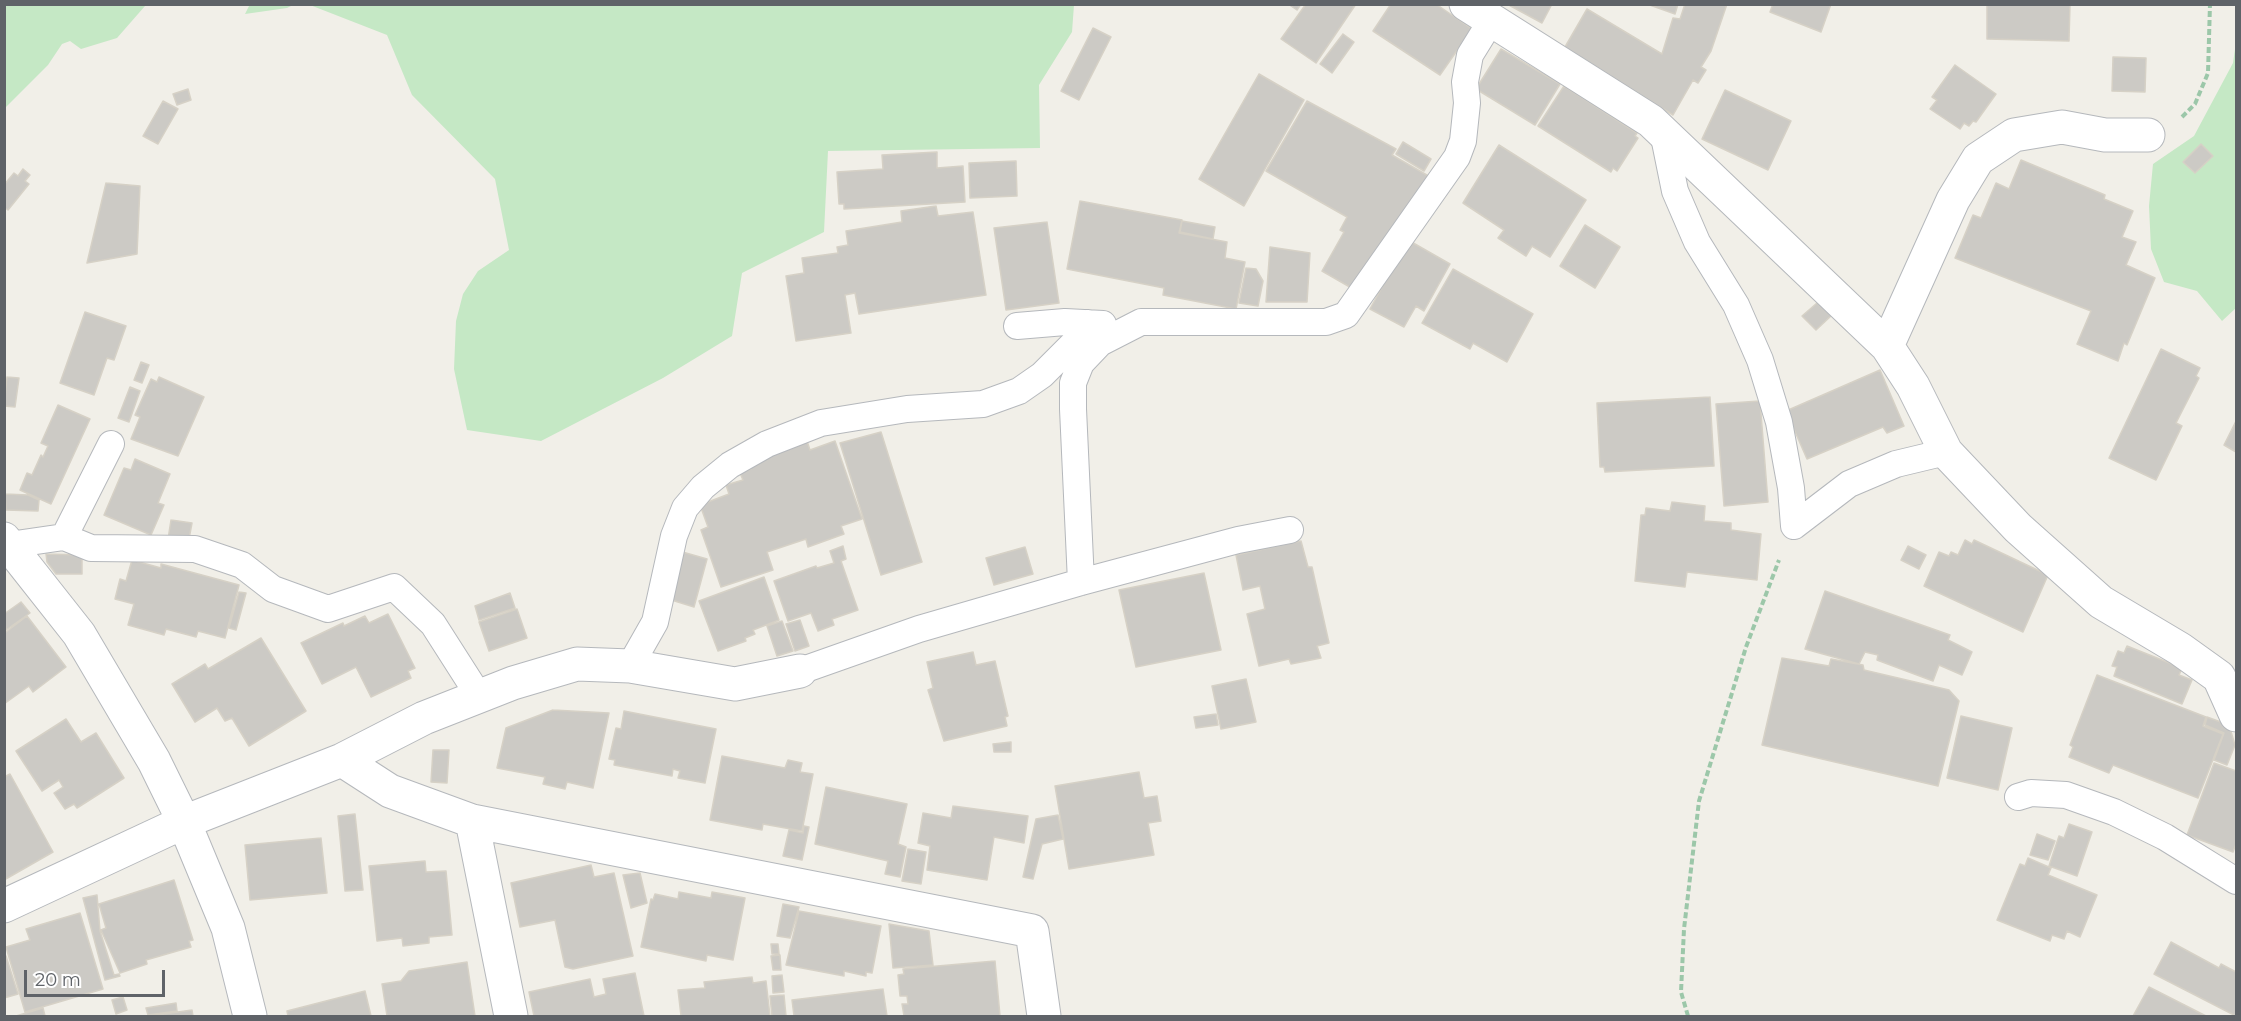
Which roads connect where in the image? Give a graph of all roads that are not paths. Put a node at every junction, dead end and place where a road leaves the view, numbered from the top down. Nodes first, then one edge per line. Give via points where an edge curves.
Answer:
1 (1479, 13) edge
2 (1663, 132) junction
3 (2148, 135) road end
4 (1088, 323) junction
5 (1017, 326) dead end
6 (1119, 331) junction
7 (1887, 346) junction
8 (111, 444) dead end
9 (1946, 452) junction
10 (1290, 530) dead end
11 (64, 537) junction
12 (7, 542) edge
13 (1081, 582) junction
14 (630, 666) junction
15 (800, 671) joint
16 (479, 696) junction
17 (2236, 715) edge
18 (342, 760) junction
19 (2018, 797) dead end
20 (472, 821) junction
21 (184, 822) junction
22 (2236, 881) edge
23 (4, 906) edge
24 (250, 1017) edge
25 (511, 1017) edge
26 (1044, 1017) edge

1 - 2 street
1 - 6 lane via 1465,82 1467,103 1457,157 1346,315 1326,322 1141,322
2 - 7 street
2 - 9 lane via 1675,190 1697,242 1736,305 1760,360 1779,422 1794,526 1849,484 1896,464
3 - 7 street via 2105,135 2062,127 2014,135 1978,159 1953,200
4 - 5 lane
4 - 6 lane via 1109,324
4 - 14 lane via 1076,342 1019,391 983,404 907,409 821,423 767,444 730,465 685,508 655,622
6 - 13 lane via 1100,343 1081,363 1073,383
7 - 9 street via 1913,386
8 - 11 lane
9 - 17 street via 2018,528 2101,602 2218,677
10 - 13 lane
11 - 12 lane
11 - 16 lane via 91,549 195,549 242,565 273,589 328,609 394,587 433,624
12 - 21 street via 79,634 154,760
13 - 15 lane via 919,629
14 - 15 street via 735,684
14 - 16 street via 577,664
16 - 18 street via 424,718
18 - 20 street via 390,790
18 - 21 street
19 - 22 lane via 2031,793 2066,795 2114,812 2165,837
20 - 25 street
20 - 26 street via 1032,931
21 - 23 street
21 - 24 street via 228,928

